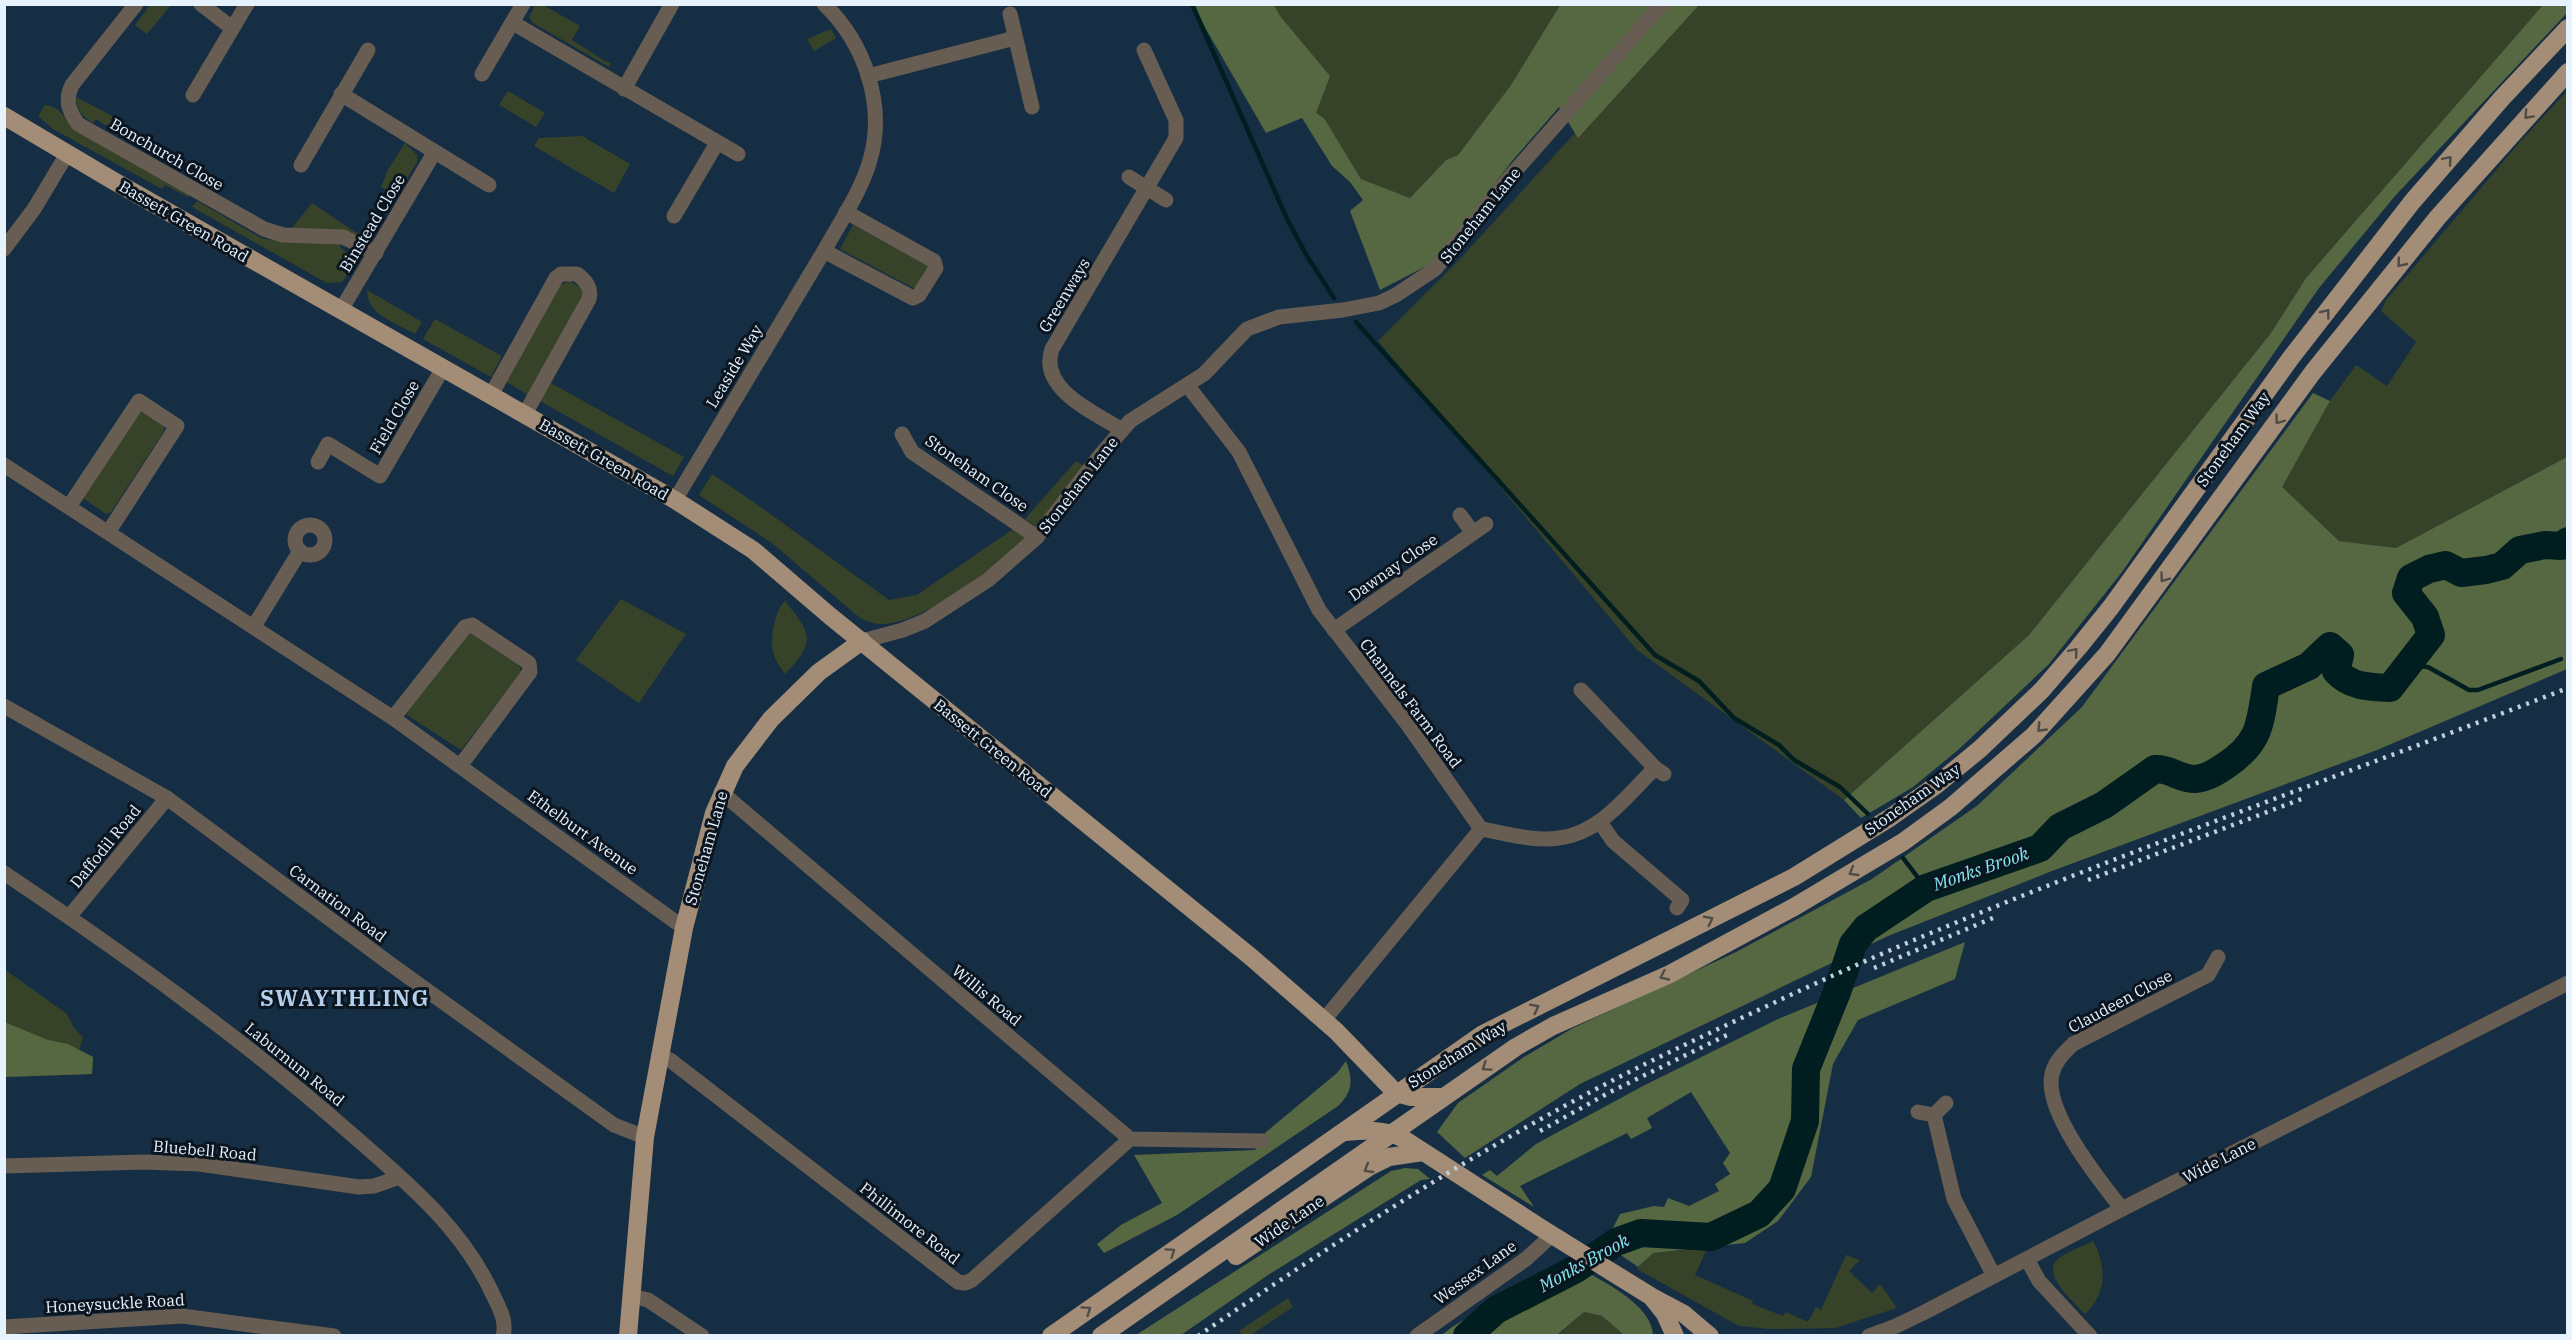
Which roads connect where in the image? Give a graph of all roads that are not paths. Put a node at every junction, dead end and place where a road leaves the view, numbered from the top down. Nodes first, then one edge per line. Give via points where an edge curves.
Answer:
1 (136, 4) edge
2 (201, 4) edge
3 (247, 4) edge
4 (523, 4) edge
5 (672, 4) edge
6 (824, 4) edge
7 (1662, 4) edge
8 (1010, 15) dead end
9 (513, 23) junction
10 (232, 28) junction
11 (2568, 28) edge
12 (1015, 38) junction
13 (368, 50) dead end
14 (1143, 50) dead end
15 (2568, 72) edge
16 (482, 74) dead end
17 (868, 76) junction
18 (624, 89) junction
19 (193, 94) dead end
20 (341, 94) junction
21 (1032, 107) dead end
22 (4, 116) edge
23 (717, 143) junction
24 (434, 153) junction
25 (67, 154) junction
26 (738, 154) dead end
27 (301, 165) dead end
28 (1129, 177) dead end
29 (489, 185) dead end
30 (1148, 189) junction
31 (1166, 200) dead end
32 (846, 212) junction
33 (674, 216) dead end
34 (4, 249) edge
35 (824, 250) junction
36 (376, 253) junction
37 (341, 310) junction
38 (443, 368) junction
39 (1188, 386) junction
40 (491, 395) junction
41 (525, 414) junction
42 (1122, 430) junction
43 (902, 434) dead end
44 (318, 462) dead end
45 (4, 465) edge
46 (675, 500) junction
47 (70, 506) junction
48 (1460, 515) dead end
49 (1486, 524) dead end
50 (109, 531) junction
51 (1473, 533) junction
52 (1037, 537) junction
53 (300, 551) dead end
54 (254, 626) junction
55 (1334, 630) junction
56 (862, 641) junction
57 (1581, 690) dead end
58 (4, 706) edge
59 (393, 718) junction
60 (460, 766) junction
61 (721, 792) junction
62 (168, 798) junction
63 (1600, 822) junction
64 (1481, 828) junction
65 (4, 873) edge
66 (1677, 908) dead end
67 (69, 917) junction
68 (684, 928) junction
69 (2218, 957) dead end
70 (2568, 983) edge
71 (1324, 1020) junction
72 (659, 1055) junction
73 (1396, 1093) junction
74 (1442, 1097) junction
75 (1946, 1102) dead end
76 (1345, 1132) junction
77 (1392, 1133) junction
78 (645, 1137) junction
79 (1130, 1138) junction
80 (1262, 1141) dead end
81 (1423, 1152) junction
82 (4, 1166) edge
83 (400, 1177) junction
84 (2122, 1209) junction
85 (1552, 1235) junction
86 (2026, 1259) junction
87 (1994, 1276) junction
88 (631, 1296) junction
89 (1157, 1298) junction
90 (1652, 1298) junction
91 (4, 1327) edge
92 (334, 1335) edge
93 (503, 1335) edge
94 (628, 1335) edge
95 (702, 1335) edge
96 (1051, 1335) edge
97 (1101, 1335) edge
98 (1417, 1335) edge
99 (1676, 1335) edge
100 (1710, 1335) edge
101 (1869, 1335) edge
102 (2090, 1335) edge

1 - 36 street, Bonchurch Close via 72,85 68,107 78,124 264,229 283,235 343,237
2 - 10 street
3 - 10 street
4 - 9 street
5 - 18 street
6 - 17 street, Leaside Way via 849,33
7 - 39 street, Stoneham Lane via 1509,178 1435,269 1379,303 1261,322 1247,329
8 - 12 street
9 - 16 street
9 - 18 street
10 - 19 street
73 -> 11 main road, Stoneham Way via 1483,1034 1794,878 1935,786 1980,749 2042,690 2078,648 2290,359 2412,202
12 - 17 street
12 - 21 street
13 - 20 street
14 - 30 street, Greenways via 1178,129
15 -> 74 main road, Stoneham Way via 2438,217 2313,372 2107,654 2072,696 2011,756 1952,807 1903,842 1670,974 1553,1026
17 - 32 street, Leaside Way via 874,104 874,142 870,161
18 - 23 street
20 - 24 street
20 - 27 street
22 - 25 main road, Bassett Green Road
23 - 26 street
23 - 33 street
24 - 29 street
24 - 36 street, Binstead Close
25 - 34 street
25 - 37 main road, Bassett Green Road
28 - 30 street
30 - 31 street
30 - 42 street, Greenways via 1050,357 1049,367 1056,384
32 - 35 street, Leaside Way
32 - 35 street via 934,261 936,268 913,298
35 - 46 street, Leaside Way
36 - 37 street, Binstead Close
37 - 38 main road, Bassett Green Road
38 - 40 main road, Bassett Green Road
38 - 44 street, Field Close via 380,476 328,444
39 - 42 street, Stoneham Lane via 1145,410
39 - 55 street, Channels Farm Road via 1239,452 1319,610
40 - 41 main road, Bassett Green Road
40 - 41 street, Bassett Green Road via 556,278 577,274 588,285 589,299
41 - 46 main road, Bassett Green Road
42 - 52 street, Stoneham Lane
43 - 52 street, Stoneham Close via 912,452
45 - 47 street, Ethelburt Avenue
46 - 56 main road, Bassett Green Road via 753,549
47 - 50 street, Ethelburt Avenue
47 - 50 street via 139,401 177,426
48 - 51 street
49 - 51 street, Dawnay Close
50 - 54 street, Ethelburt Avenue
51 - 55 street, Dawnay Close
52 - 56 street, Stoneham Lane via 988,580 925,621
53 - 54 street
54 - 59 street, Ethelburt Avenue
55 - 64 street, Channels Farm Road
56 - 61 main road, Stoneham Lane via 787,701 740,758
56 - 71 main road, Bassett Green Road
57 - 63 street via 1660,771
58 - 62 street, Carnation Road
59 - 60 street, Ethelburt Avenue
59 - 60 street via 465,627 472,625 529,663 530,672
60 - 68 street, Ethelburt Avenue
61 - 68 main road, Stoneham Lane
61 - 79 street, Willis Road
62 - 67 street, Daffodil Road
62 - 78 street, Carnation Road via 614,1125
63 - 64 street via 1558,839
63 - 66 street via 1613,841 1682,900
64 - 71 street
65 - 67 street, Laburnum Road
67 - 83 street, Laburnum Road via 276,1069
68 - 72 main road, Stoneham Lane
69 - 84 street, Claudeen Close via 2208,975 2073,1044 2060,1057 2052,1075 2052,1099 2087,1166
70 - 84 street, Wide Lane
71 - 73 main road, Bassett Green Road
72 - 78 main road, Stoneham Lane
72 - 79 street, Phillimore Road via 958,1282 972,1280
73 - 74 main road
73 - 76 main road, Stoneham Way
74 - 77 main road, Stoneham Way
75 - 87 street via 1926,1113 1954,1199
76 - 77 main road
96 -> 76 main road, Stoneham Way
77 - 81 main road
77 - 89 main road, Stoneham Way
78 - 88 main road, Stoneham Lane
79 - 80 street
81 - 85 main road
81 -> 89 main road, Wide Lane via 1389,1157 1369,1167 1200,1280
82 - 83 street, Bluebell Road via 199,1164 359,1187
83 - 93 street, Laburnum Road via 453,1228 484,1273 502,1313
84 - 86 street, Wide Lane
85 - 90 main road
85 - 98 street, Wessex Lane via 1526,1259
86 - 87 street, Wide Lane
86 - 102 street via 2039,1281
87 - 101 street, Wide Lane via 1896,1326
88 - 94 main road, Stoneham Lane
88 - 95 street via 648,1300
89 - 97 main road, Stoneham Way
90 - 99 main road
90 - 100 main road via 1684,1314
91 - 92 street, Honeysuckle Road via 182,1316

